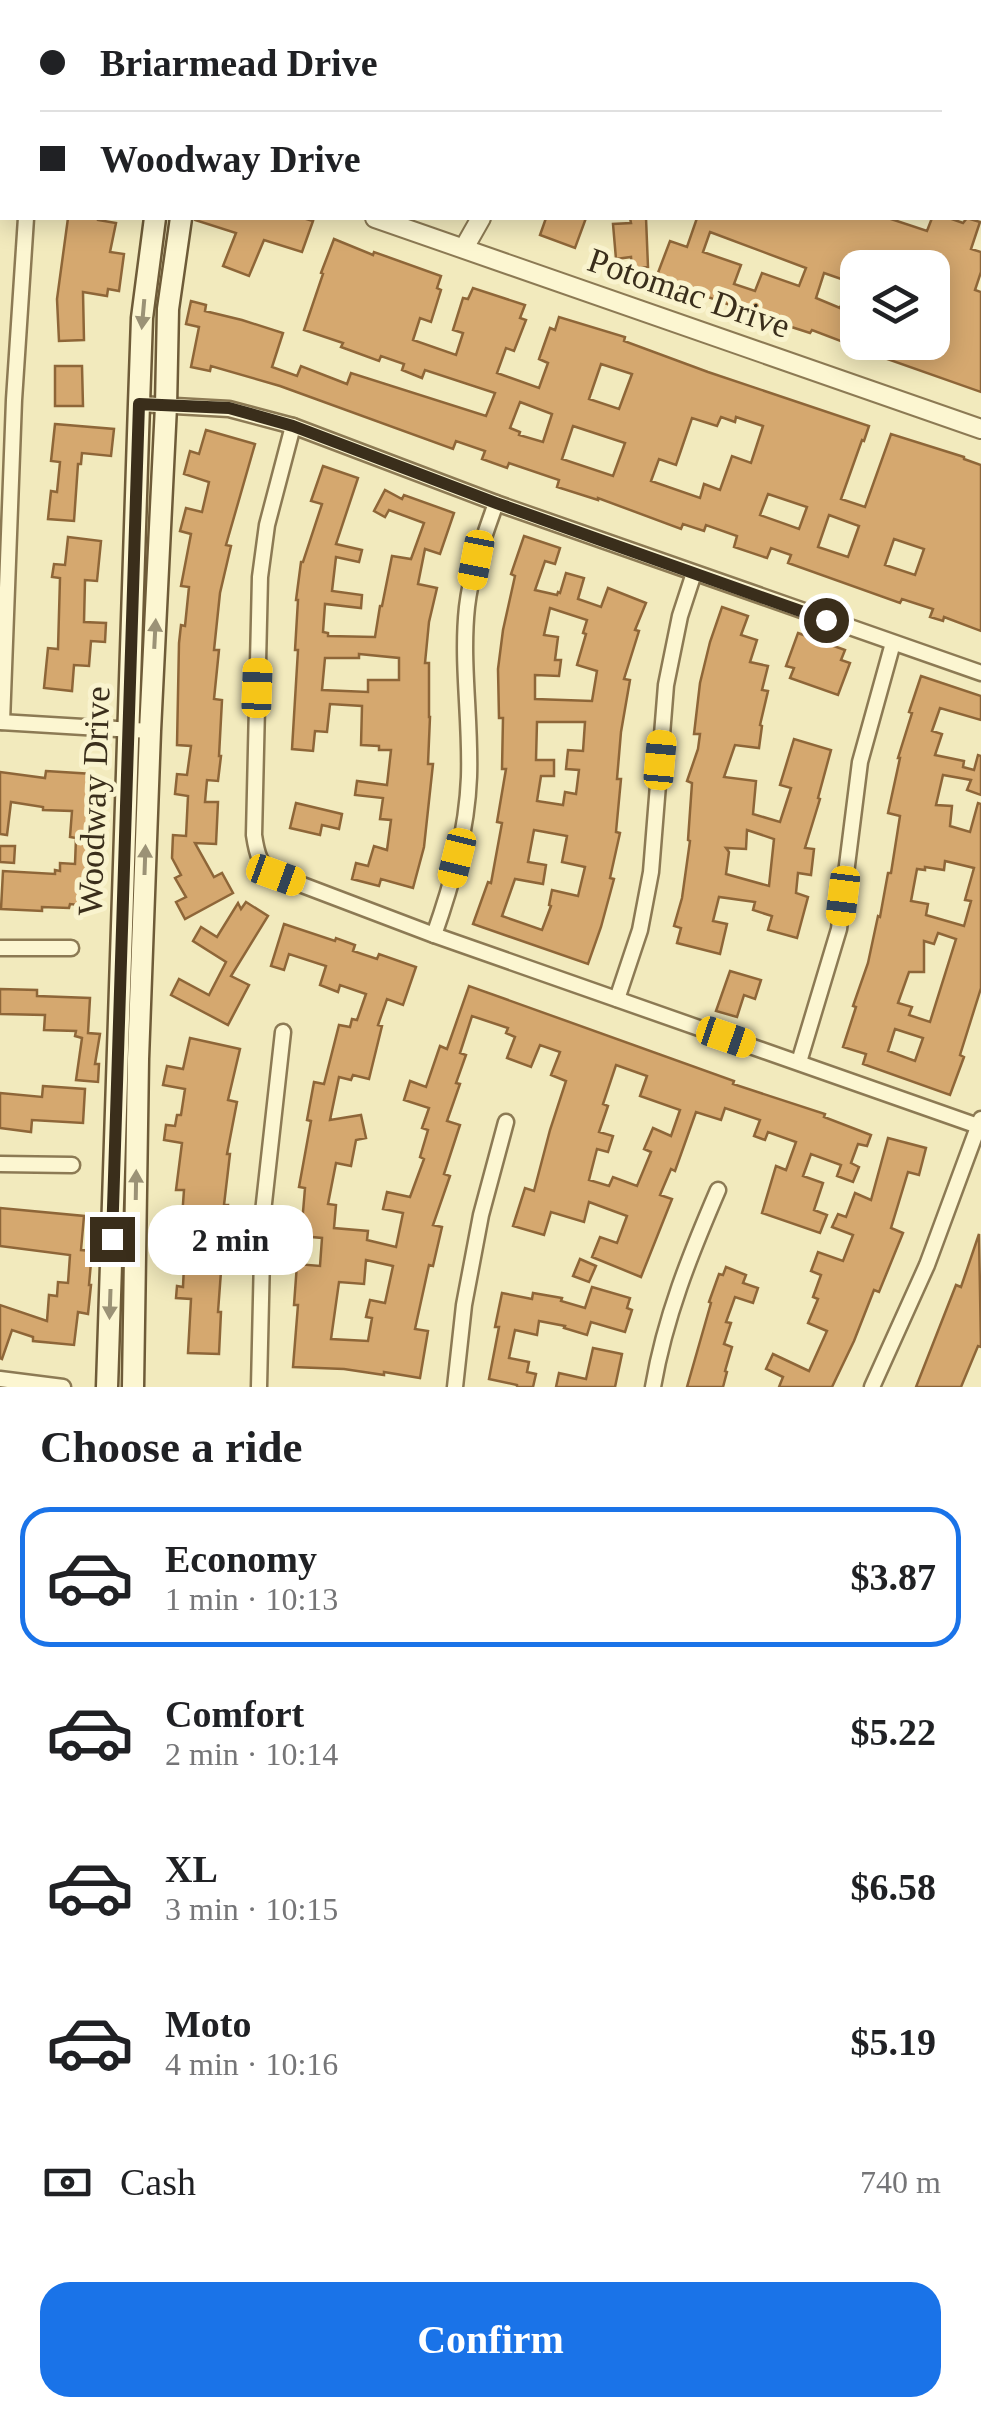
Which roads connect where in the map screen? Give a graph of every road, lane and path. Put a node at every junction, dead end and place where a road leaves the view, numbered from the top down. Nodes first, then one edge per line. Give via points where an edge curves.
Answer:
1 (26, 220) edge
2 (156, 220) edge
3 (181, 220) edge
4 (381, 220) edge
5 (480, 220) edge
6 (464, 248) junction
7 (139, 404) junction
8 (166, 406) junction
9 (293, 426) junction
10 (981, 429) edge
11 (496, 503) junction
12 (694, 573) junction
13 (892, 643) junction
14 (981, 674) edge
15 (1, 722) edge
16 (140, 731) junction
17 (434, 935) junction
18 (0, 948) edge
19 (71, 948) dead end
20 (617, 999) junction
21 (283, 1032) dead end
22 (128, 1058) junction
23 (800, 1062) junction
24 (506, 1122) dead end
25 (980, 1122) edge
26 (0, 1164) edge
27 (72, 1165) dead end
28 (718, 1190) dead end
29 (0, 1379) edge
30 (64, 1387) edge
31 (107, 1387) edge
32 (133, 1387) edge
33 (259, 1387) edge
34 (455, 1387) edge
35 (653, 1387) edge
36 (872, 1387) edge

1 - 15 street
2 -> 7 main road, Woodway Drive
3 - 8 main road, Woodway Drive via 168,309
4 - 6 street, Potomac Drive
5 - 6 street
6 - 10 street, Potomac Drive
7 - 8 street
7 - 16 main road, Woodway Drive
8 - 9 street via 229,408
16 -> 8 main road, Woodway Drive
9 - 11 street
9 - 17 street via 260,578 256,854 276,875
11 - 12 street
11 - 17 street via 467,605 469,778 457,858
12 - 13 street
12 - 20 street via 666,685 640,930
13 - 14 street
13 - 23 street via 860,762 839,929
15 - 16 street
16 - 22 main road, Woodway Drive
17 - 20 street
18 - 19 street
20 - 23 street
21 - 33 street via 263,1212
22 -> 31 main road, Woodway Drive
32 -> 22 main road, Woodway Drive
23 - 25 street
24 - 34 street via 481,1215
25 - 36 street
26 - 27 street
28 - 35 street via 679,1282
29 - 30 street

